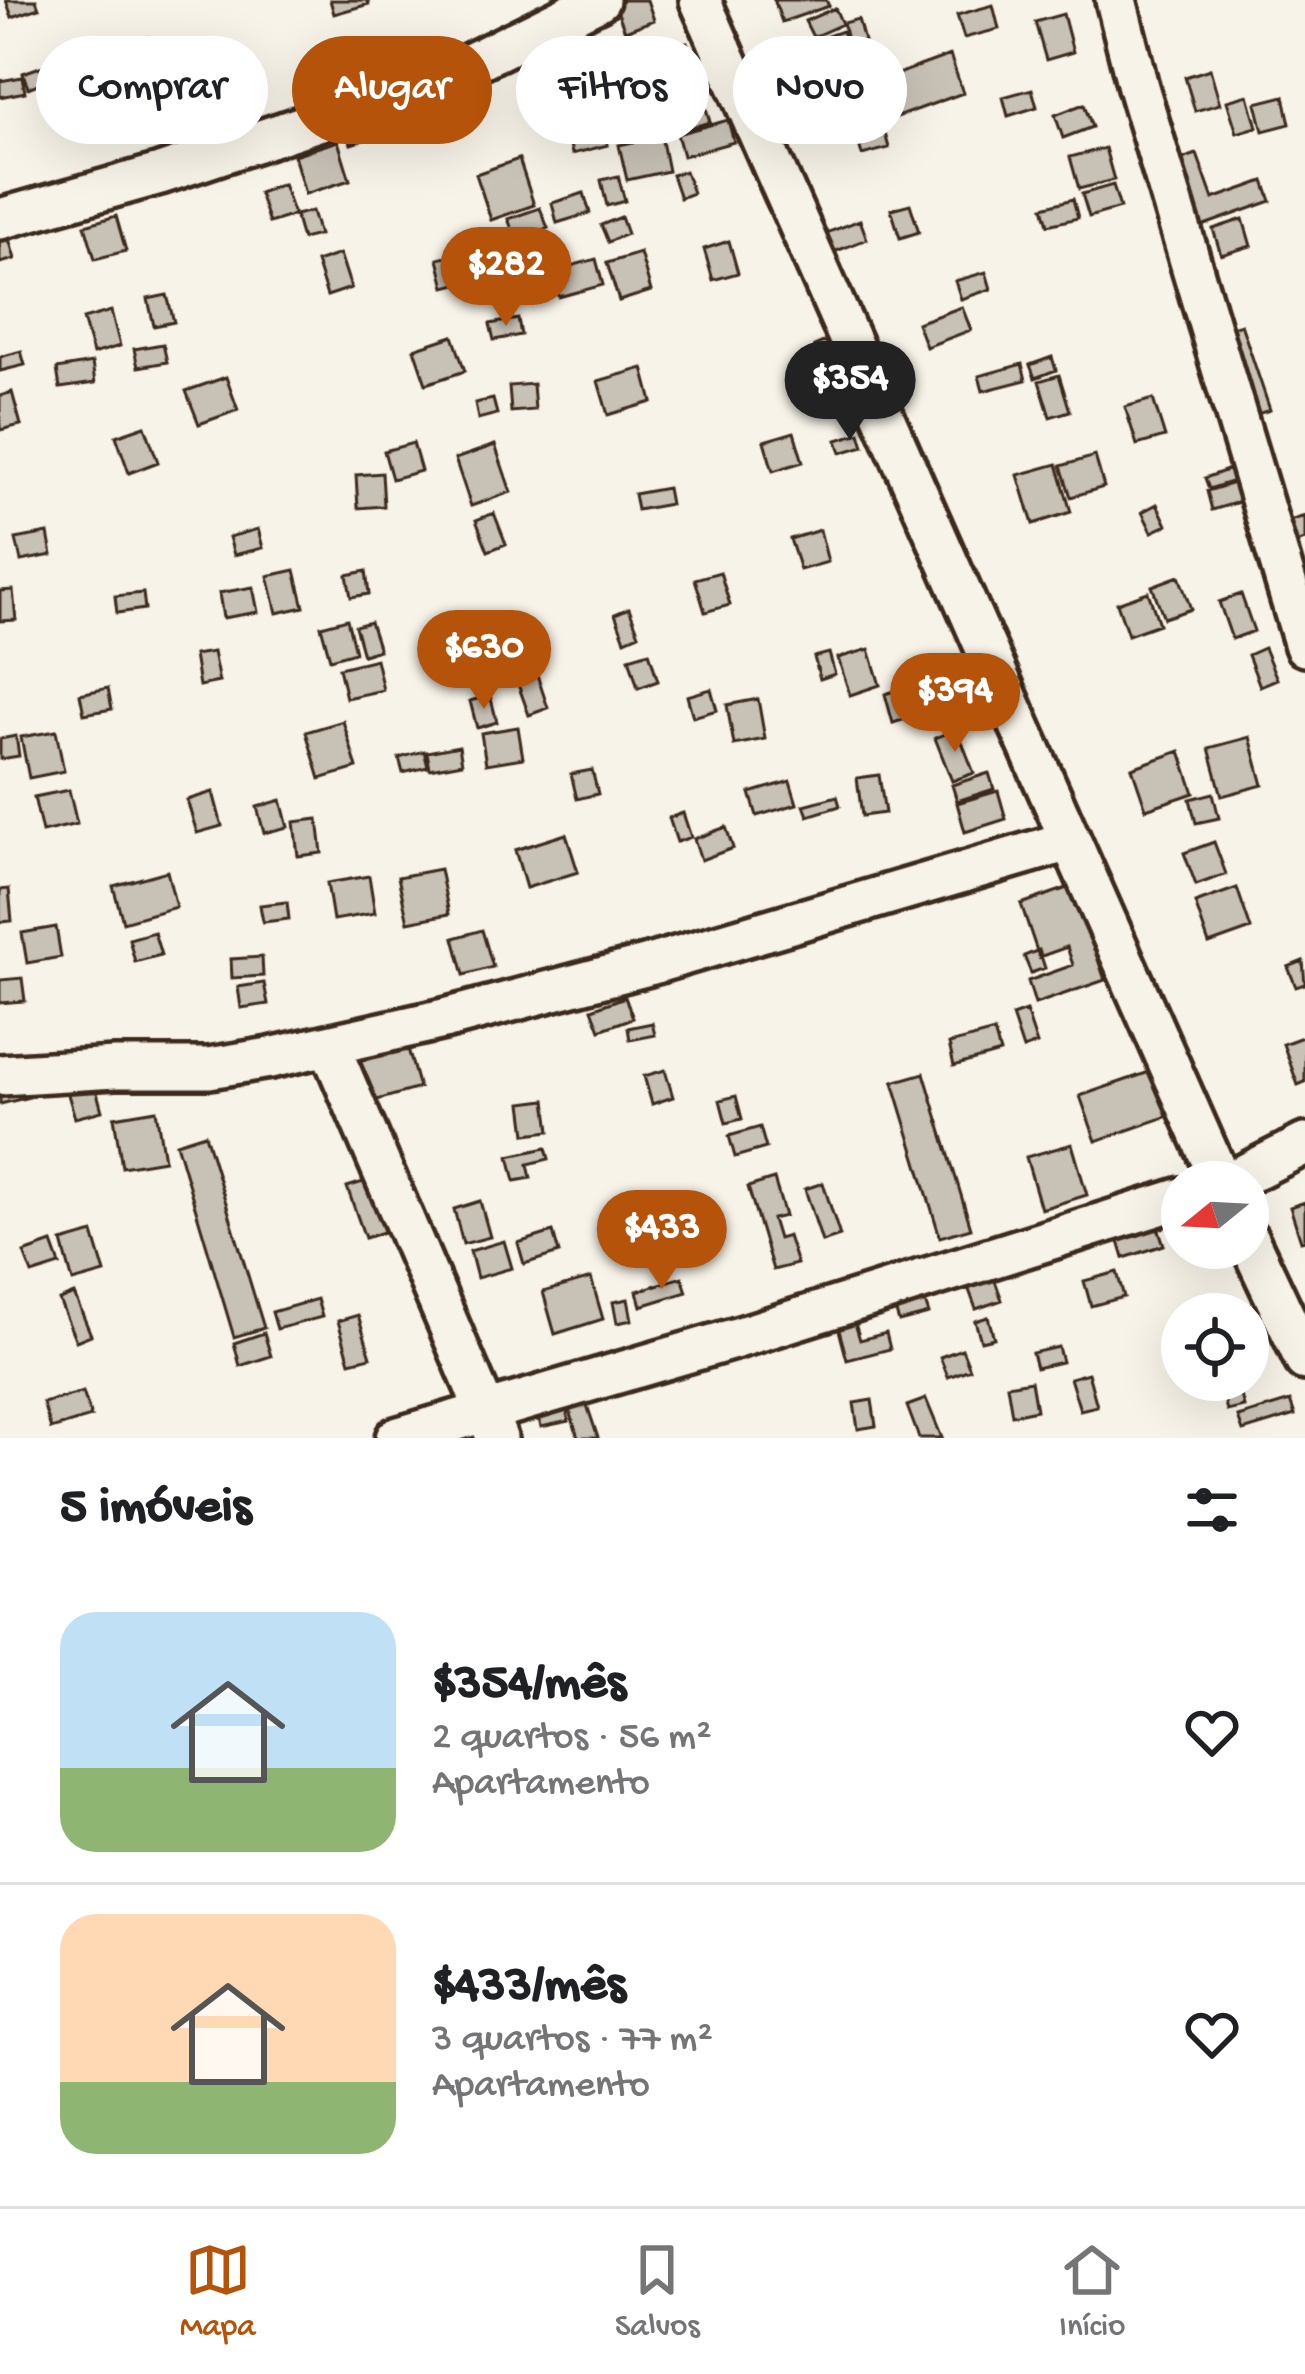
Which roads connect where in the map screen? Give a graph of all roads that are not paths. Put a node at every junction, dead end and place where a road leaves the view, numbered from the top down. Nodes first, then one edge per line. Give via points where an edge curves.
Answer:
1 (598, 0) edge
2 (1116, 0) edge
3 (707, 2) edge
4 (0, 219) edge
5 (1305, 646) edge
6 (1069, 841) junction
7 (329, 1045) junction
8 (0, 1075) edge
9 (1305, 1144) edge
10 (1212, 1161) edge
11 (1269, 1162) edge
12 (1161, 1205) edge
13 (1262, 1269) edge
14 (1305, 1360) edge
15 (493, 1425) edge
16 (395, 1438) edge

1 - 4 street via 412,89 160,175
2 - 5 street
3 - 6 street
6 - 7 street via 649,965
6 - 10 street
7 - 8 street via 208,1068
7 - 15 street
9 - 11 street
12 - 15 street
13 - 14 street
15 - 16 street

